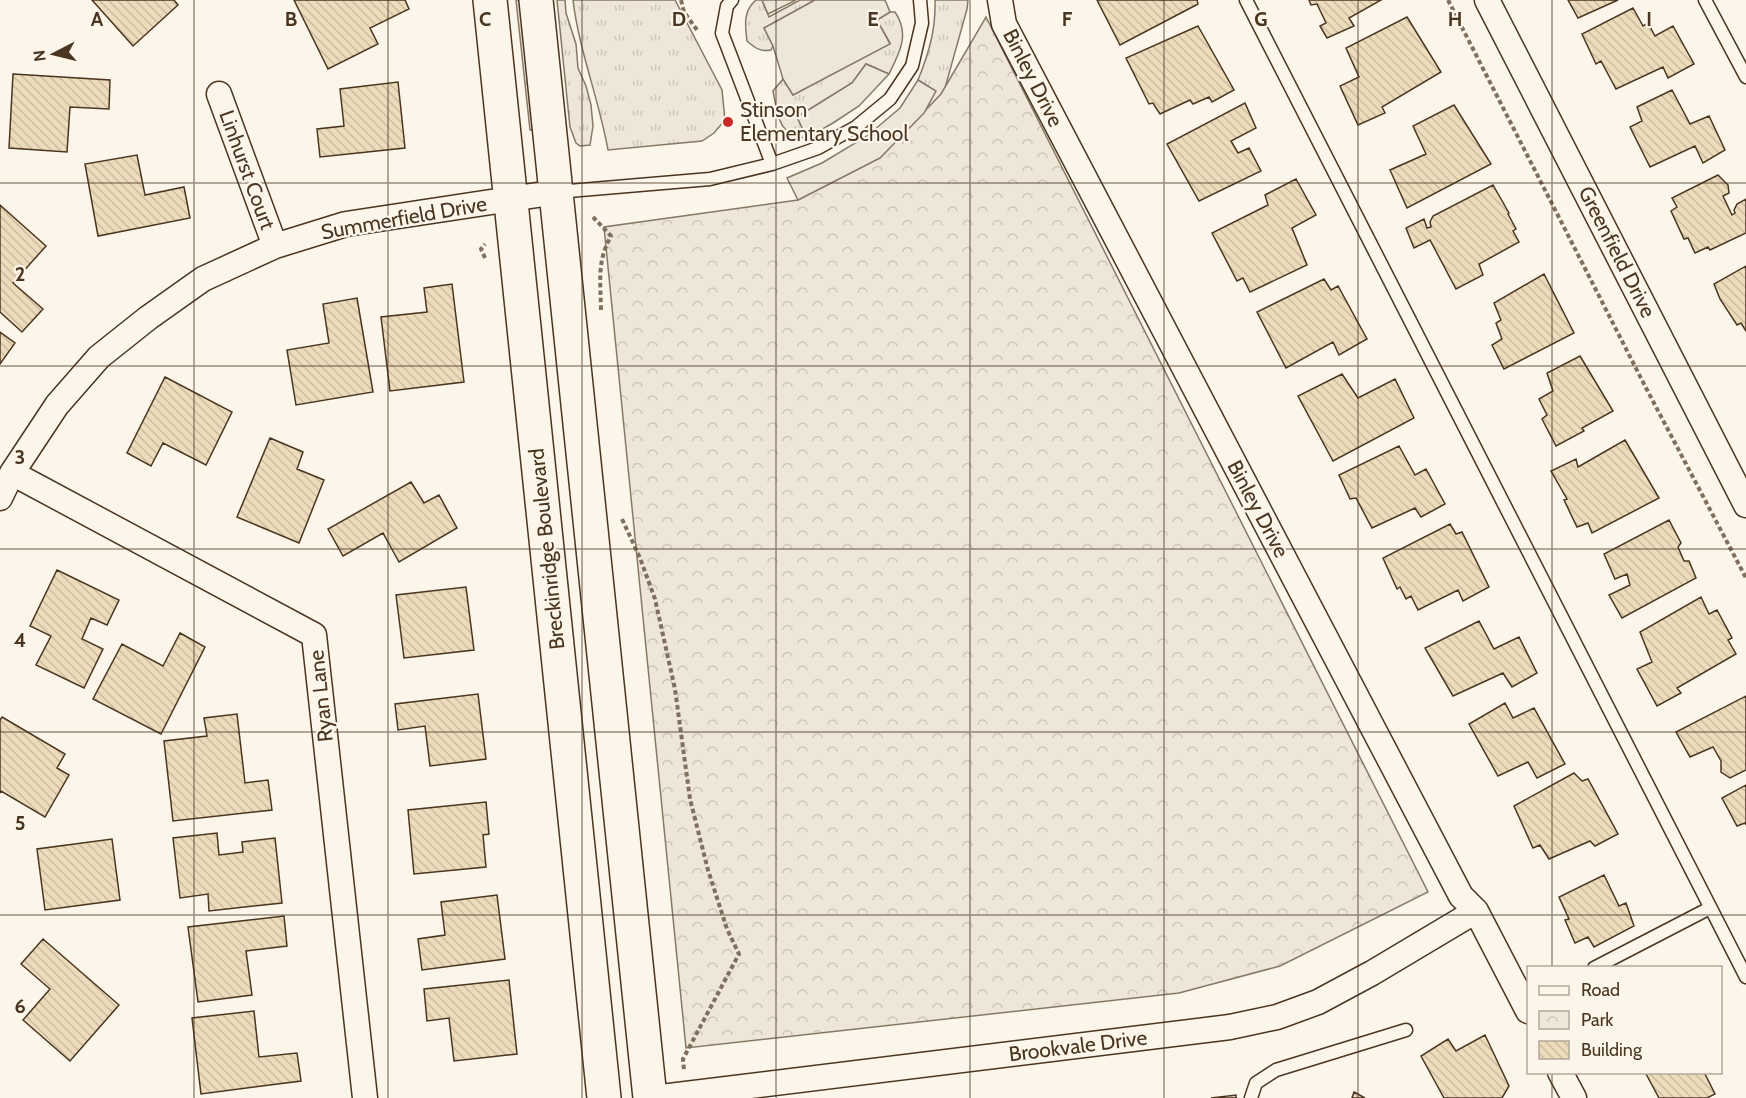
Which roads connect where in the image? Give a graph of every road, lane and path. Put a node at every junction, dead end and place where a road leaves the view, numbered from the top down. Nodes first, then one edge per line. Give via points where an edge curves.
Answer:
1 (490, 0) edge
2 (536, 0) edge
3 (681, 0) edge
4 (732, 0) edge
5 (920, 0) edge
6 (1000, 0) edge
7 (1246, 0) edge
8 (1449, 0) edge
9 (1487, 0) edge
10 (1705, 0) edge
11 (697, 30) dead end
12 (1746, 77) edge
13 (219, 94) dead end
14 (772, 164) junction
15 (557, 192) junction
16 (510, 200) junction
17 (593, 217) dead end
18 (275, 246) junction
19 (601, 319) dead end
20 (12, 472) junction
21 (0, 498) edge
22 (1746, 505) edge
23 (621, 518) dead end
24 (1746, 578) edge
25 (1710, 908) junction
26 (1476, 911) junction
27 (1598, 966) edge
28 (1746, 977) edge
29 (1527, 1006) edge
30 (1406, 1030) dead end
31 (1561, 1074) edge
32 (686, 1094) junction
33 (365, 1098) edge
34 (604, 1098) edge
35 (652, 1098) edge
36 (1251, 1098) edge
37 (1574, 1098) edge

1 - 16 street, Breckinridge Boulevard
2 - 15 street
3 - 11 path
4 - 14 lane via 727,6 722,33
5 - 14 lane via 922,23 912,66 890,99 856,127 818,148
6 - 26 street, Binley Drive via 1004,24 1461,896
7 - 25 lane
8 - 24 path
9 - 22 street, Greenfield Drive
10 - 12 lane
13 - 18 street, Linhurst Court
14 - 15 lane via 710,179
15 - 16 street, Summerfield Drive
15 - 35 street
16 - 18 street, Summerfield Drive via 346,224
16 - 34 street, Breckinridge Boulevard
17 - 19 path via 611,236 599,275
18 - 20 street, Summerfield Drive via 203,279 99,357 57,405
20 - 21 street, Summerfield Drive
20 - 33 street, Ryan Lane via 314,635
23 - 32 path via 655,599 675,689 690,800 708,870 739,954 683,1059
25 - 27 lane
25 - 28 lane
26 - 29 street, Binley Drive
26 - 32 street, Brookvale Drive via 1318,1002 1277,1017 1230,1027
30 - 36 lane via 1276,1070 1256,1083
31 - 37 street
32 - 35 street, Brookvale Drive

